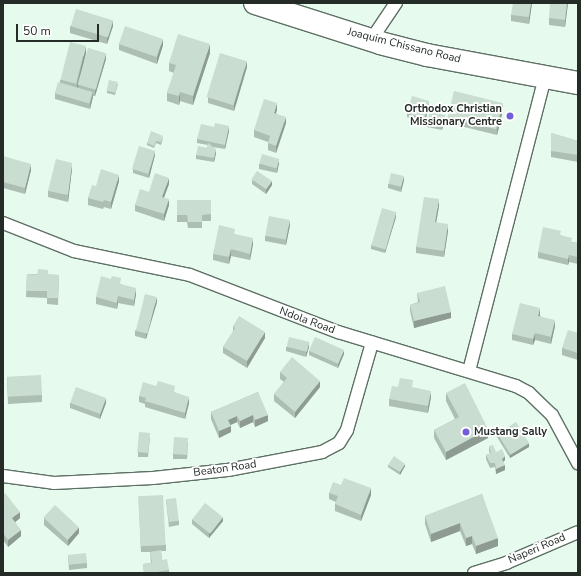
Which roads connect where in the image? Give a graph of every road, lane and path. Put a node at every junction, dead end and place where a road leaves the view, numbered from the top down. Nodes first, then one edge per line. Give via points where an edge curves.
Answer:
1 (256, 3) edge
2 (396, 3) edge
3 (371, 40) junction
4 (545, 77) junction
5 (578, 83) edge
6 (3, 223) edge
7 (372, 343) junction
8 (469, 371) junction
9 (578, 464) edge
10 (3, 476) edge
11 (578, 532) edge
12 (474, 573) edge

1 - 3 highway, Joaquim Chissano Road
2 - 3 street
3 - 4 highway, Joaquim Chissano Road via 427,54
4 - 5 highway, Joaquim Chissano Road
4 - 8 street
6 - 7 street, Ndola Road via 74,251 190,275 311,323
7 - 8 street, Ndola Road
7 - 10 street, Beaton Road via 347,430 339,443 322,452 228,470 153,478 54,484
8 - 9 street, Ndola Road via 529,393 552,415
11 - 12 street, Naperi Road via 506,563

